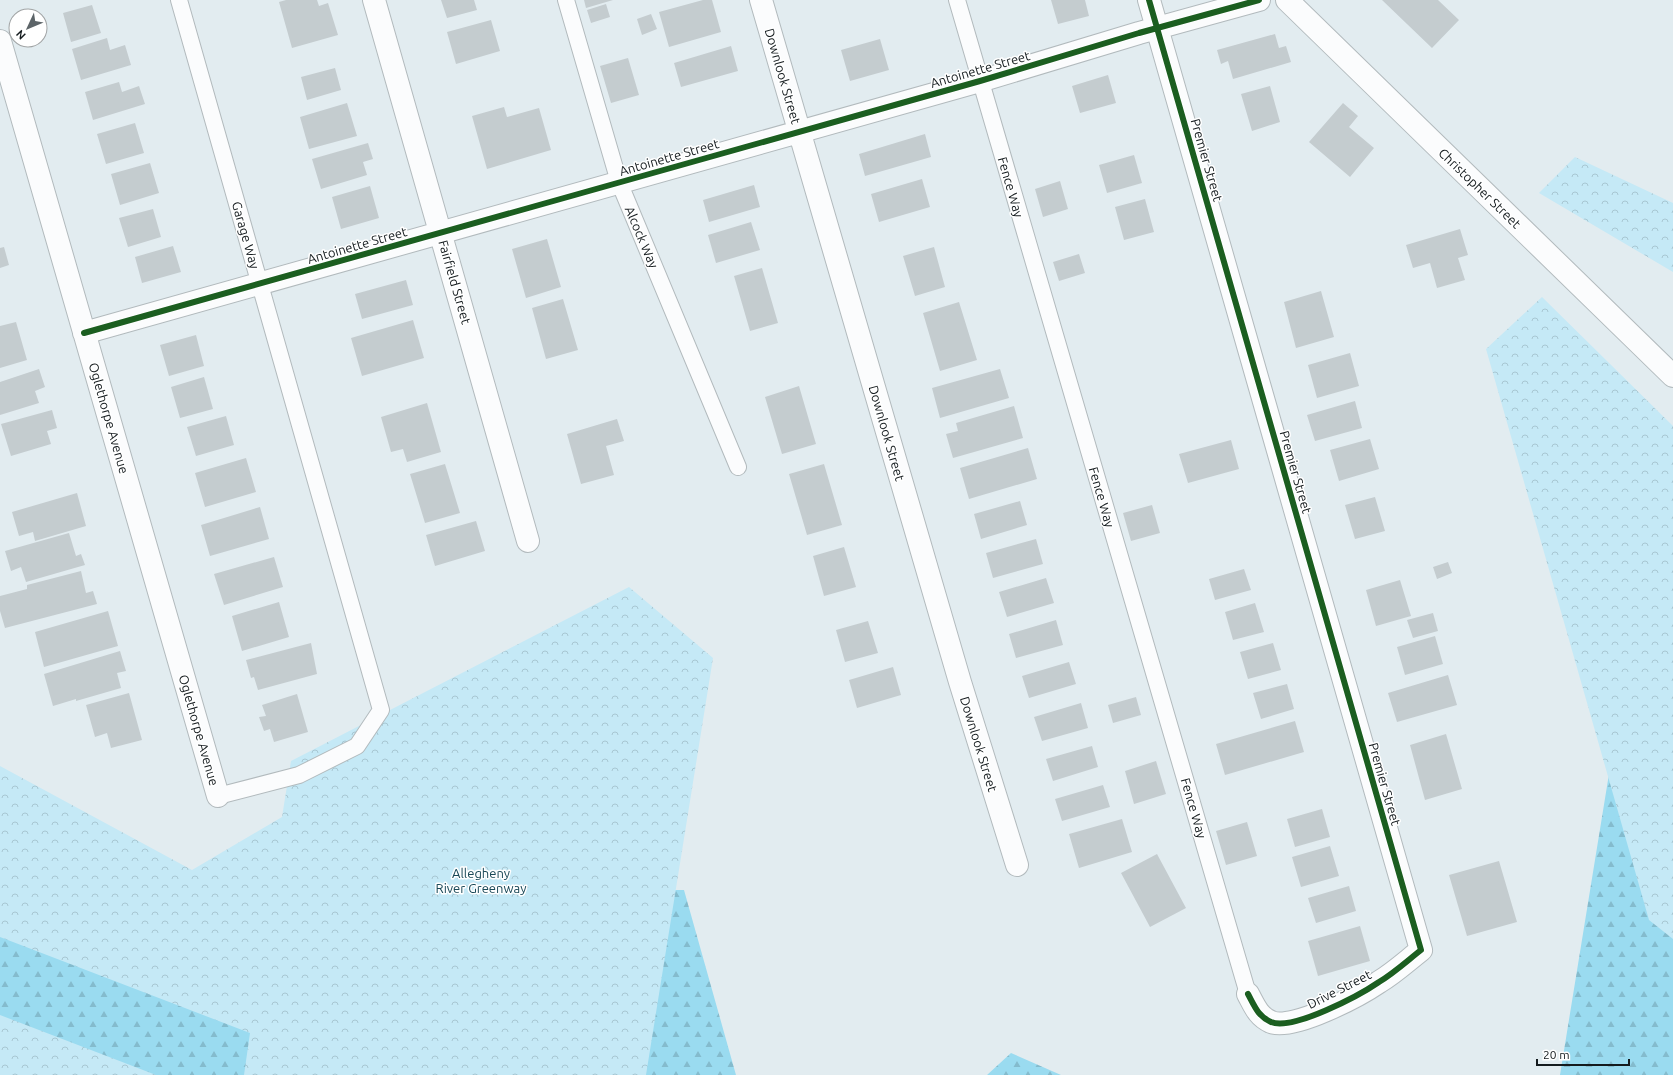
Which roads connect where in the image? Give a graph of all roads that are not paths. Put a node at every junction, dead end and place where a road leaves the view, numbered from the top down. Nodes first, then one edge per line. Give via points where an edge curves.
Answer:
1 (179, 0) edge
2 (374, 0) edge
3 (566, 0) edge
4 (761, 0) edge
5 (957, 0) edge
6 (1149, 0) edge
7 (1259, 0) edge
8 (1287, 0) edge
9 (1157, 28) junction
10 (0, 41) edge
11 (980, 81) junction
12 (799, 132) junction
13 (619, 182) junction
14 (440, 233) junction
15 (260, 284) junction
16 (84, 333) junction
17 (1673, 376) edge
18 (738, 467) dead end
19 (528, 541) dead end
20 (218, 796) joint
21 (1017, 865) dead end
22 (1421, 950) joint
23 (1248, 994) joint

1 - 15 lane, Garage Way
2 - 14 street, Fairfield Street
3 - 13 lane, Alcock Way
4 - 12 street, Downlook Street
5 - 11 lane, Fence Way
6 - 9 street, Premier Street
7 - 9 street, Antoinette Street
8 - 17 street, Christopher Street
9 - 11 street, Antoinette Street
9 - 22 street, Premier Street
10 - 16 street, Oglethorpe Avenue
11 - 12 street, Antoinette Street
11 - 23 lane, Fence Way
12 - 13 street, Antoinette Street
12 - 21 street, Downlook Street via 960,682
13 - 14 street, Antoinette Street
13 - 18 lane, Alcock Way
14 - 15 street, Antoinette Street
14 - 19 street, Fairfield Street
15 - 16 street, Antoinette Street
15 - 20 lane, Garage Way via 381,710 357,746 299,775
16 - 20 street, Oglethorpe Avenue
22 - 23 street, Drive Street via 1379,982 1326,1010 1286,1023 1273,1022 1259,1015

